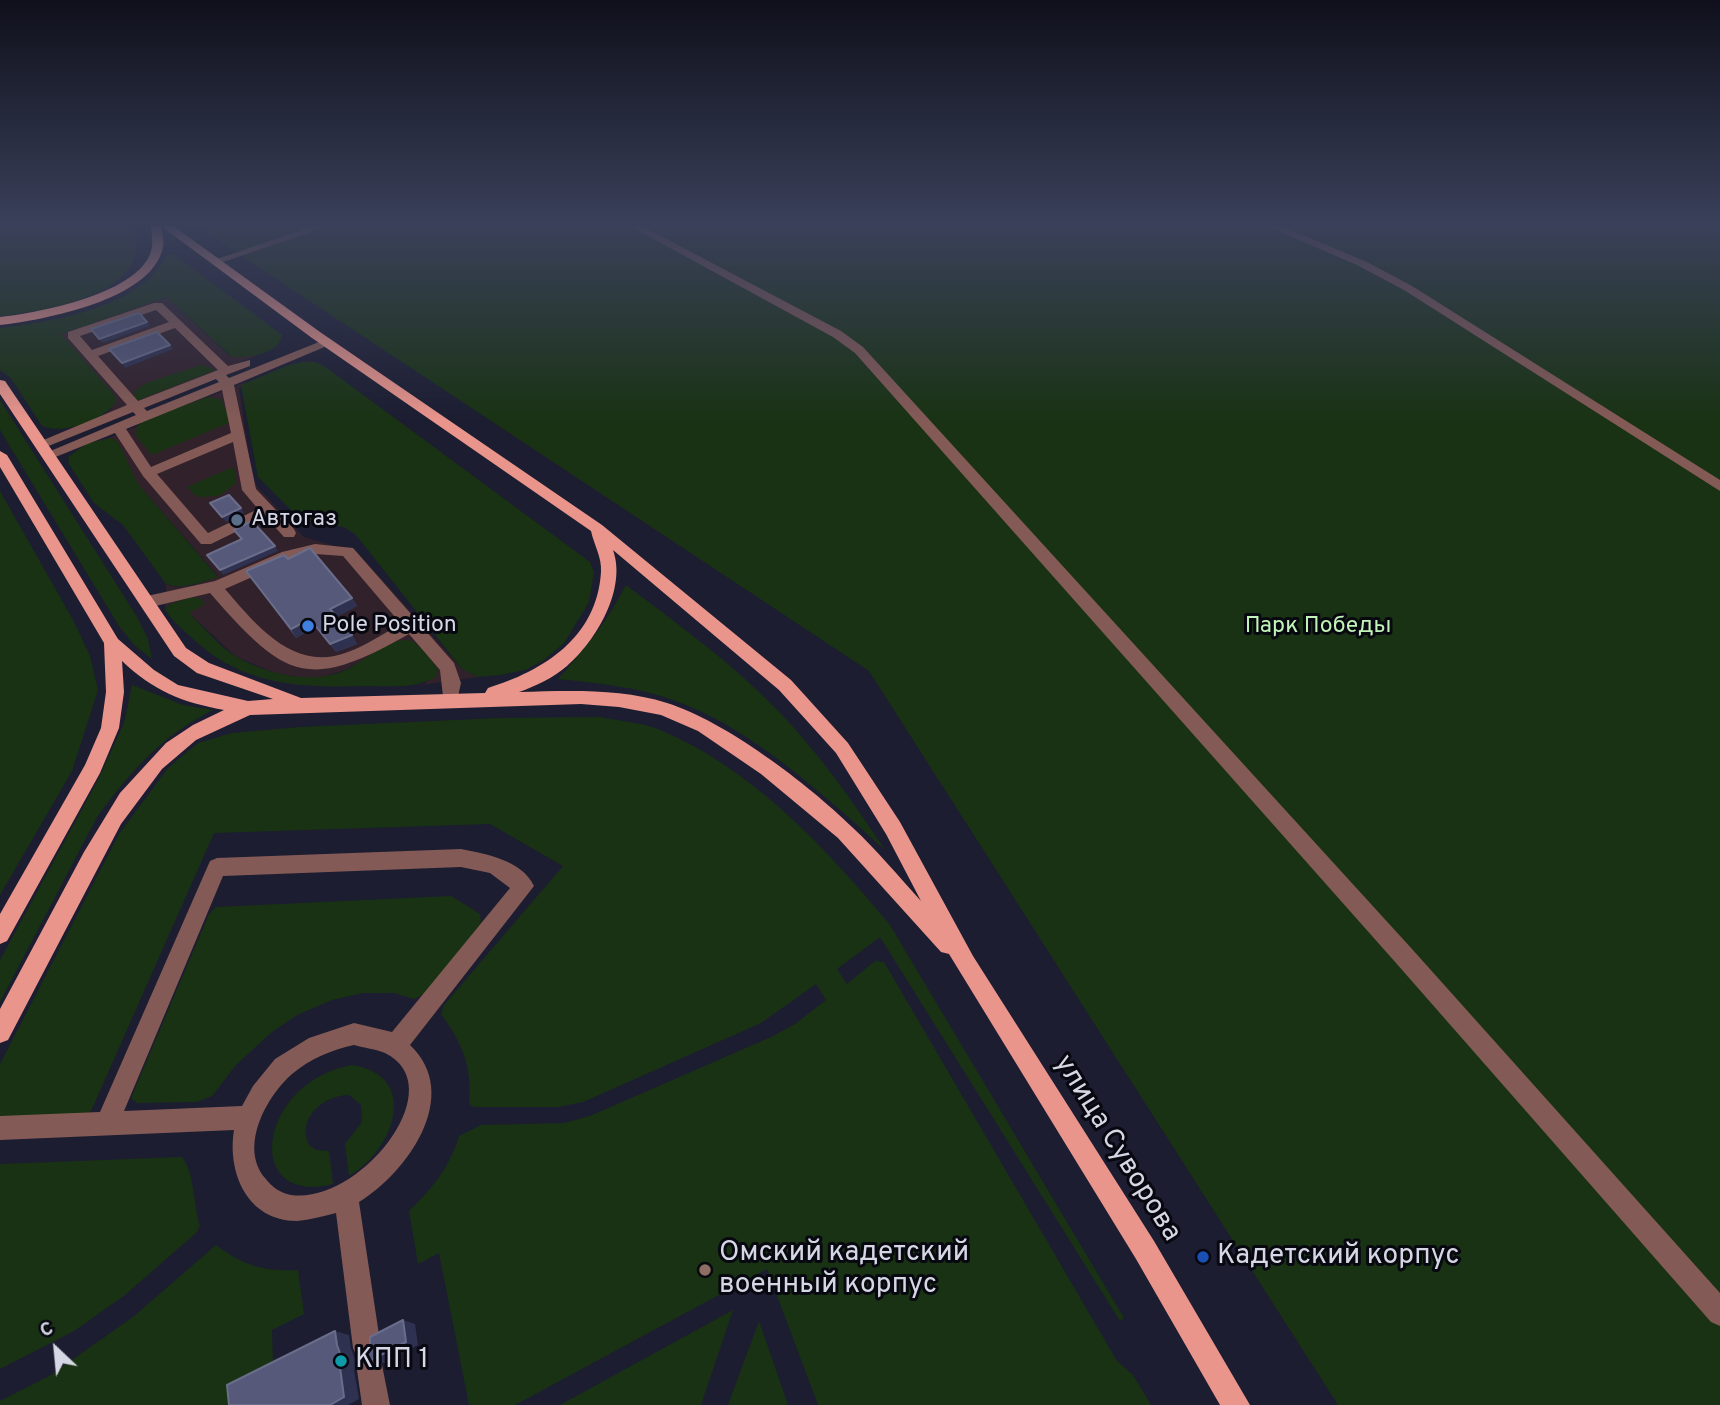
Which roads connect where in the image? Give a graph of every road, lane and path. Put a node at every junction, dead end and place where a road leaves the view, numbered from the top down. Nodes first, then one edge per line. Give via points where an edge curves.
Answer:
1 (115, 291) edge
2 (256, 291) edge
3 (756, 291) edge
4 (1412, 291) edge
5 (0, 321) edge
6 (177, 323) junction
7 (322, 339) junction
8 (90, 355) junction
9 (224, 376) junction
10 (0, 384) edge
11 (140, 411) junction
12 (118, 427) junction
13 (238, 435) junction
14 (45, 449) junction
15 (0, 454) edge
16 (148, 473) junction
17 (1720, 486) edge
18 (268, 510) junction
19 (597, 528) junction
20 (289, 533) dead end
21 (214, 587) junction
22 (147, 602) junction
23 (411, 626) junction
24 (112, 643) junction
25 (472, 699) junction
26 (450, 700) junction
27 (307, 704) junction
28 (248, 708) junction
29 (0, 934) edge
30 (965, 963) junction
31 (0, 1032) edge
32 (397, 1044) junction
33 (250, 1117) junction
34 (107, 1123) junction
35 (0, 1128) edge
36 (346, 1198) junction
37 (1720, 1313) edge
38 (376, 1405) edge
39 (1236, 1405) edge

1 - 5 main road via 60,311
2 - 7 main road
3 - 37 street via 859,350
4 - 17 street
6 - 8 street
6 - 8 street via 158,305 72,335
6 - 9 street
7 - 9 street
7 - 19 main road
8 - 11 street
9 - 11 street
9 - 13 street
10 - 14 main road
11 - 12 street
11 - 14 street
12 - 14 street
12 - 16 street
13 - 16 street
13 - 18 street via 249,490
14 - 22 main road
15 - 24 main road
16 - 18 street via 206,540
18 - 20 street
19 - 25 main road via 608,558 609,582 597,615 578,643 552,669 518,686
19 - 30 main road via 785,685 842,748 894,828
21 - 22 street
21 - 23 street via 268,646 298,663 324,665 351,658
21 - 23 street via 301,550 326,547 348,552
22 - 27 main road via 180,652 203,668
23 - 26 street via 448,668
24 - 28 main road via 172,690
24 - 29 main road via 115,692 110,728 93,768
25 - 26 main road
25 - 30 main road via 619,700 664,709 704,726 768,769 845,832
26 - 27 main road
27 - 28 main road
28 - 31 main road via 197,730 146,775 96,849
30 - 39 main road, улица Суворова
32 - 33 street via 377,1035 354,1034 317,1045 282,1069 263,1091
32 - 34 street via 524,886 495,865 461,858 217,867
32 - 36 street via 412,1059 419,1080 419,1105 411,1132 395,1159 372,1182
33 - 34 street
33 - 36 street via 243,1142 245,1166 254,1187 270,1201 293,1209 319,1208
34 - 35 street
36 - 38 street

